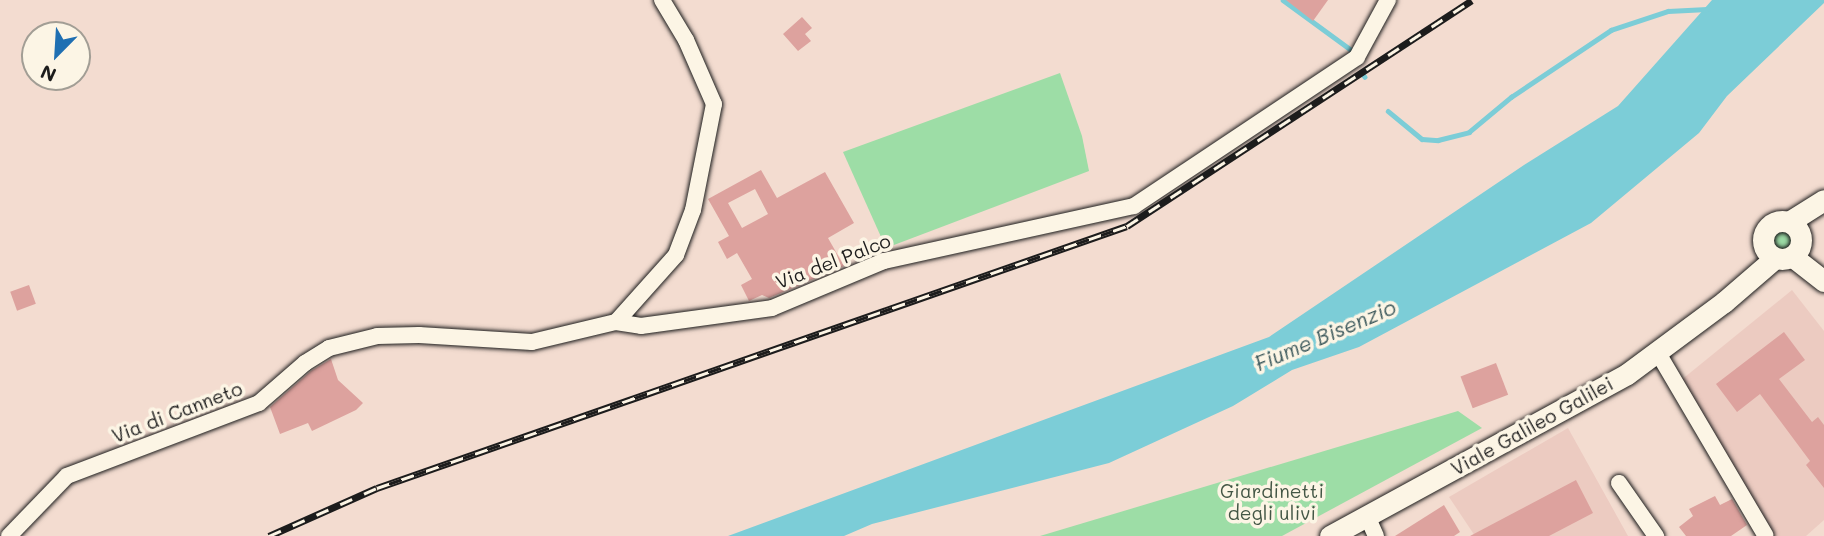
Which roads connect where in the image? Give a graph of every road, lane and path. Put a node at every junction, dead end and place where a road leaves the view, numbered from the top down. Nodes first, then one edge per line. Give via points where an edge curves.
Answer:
1 (662, 0) edge
2 (1376, 0) edge
3 (1388, 0) edge
4 (1380, 18) junction
5 (1824, 200) edge
6 (1824, 208) edge
7 (1762, 240) junction
8 (1792, 242) junction
9 (1824, 271) edge
10 (1824, 281) edge
11 (1724, 302) junction
12 (616, 322) junction
13 (1658, 353) junction
14 (1619, 483) dead end
15 (1367, 516) junction
16 (9, 536) edge
17 (1330, 536) edge
18 (1376, 536) edge
19 (1656, 536) edge
20 (1766, 536) edge

1 - 12 street via 686,40 714,104 693,210 676,255
2 - 4 street
3 - 4 street, Via del Palco
4 - 12 street, Via del Palco via 1357,57 1134,206 884,261 772,308 641,326
5 - 8 main road, Viale Galileo Galilei
6 - 8 main road, Viale Galileo Galilei
7 - 8 main road via 1766,251
7 - 8 main road, Viale Galileo Galilei via 1771,224
7 - 11 main road, Viale Galileo Galilei
8 - 9 main road
8 - 10 main road
8 - 11 main road, Viale Galileo Galilei
11 - 13 main road, Viale Galileo Galilei
12 - 16 street, Via di Canneto via 532,342 377,336 329,348 260,403 67,476
13 - 15 main road, Viale Galileo Galilei via 1496,448
13 - 20 street
14 - 19 street
15 - 17 main road, Viale Galileo Galilei
15 - 18 street

